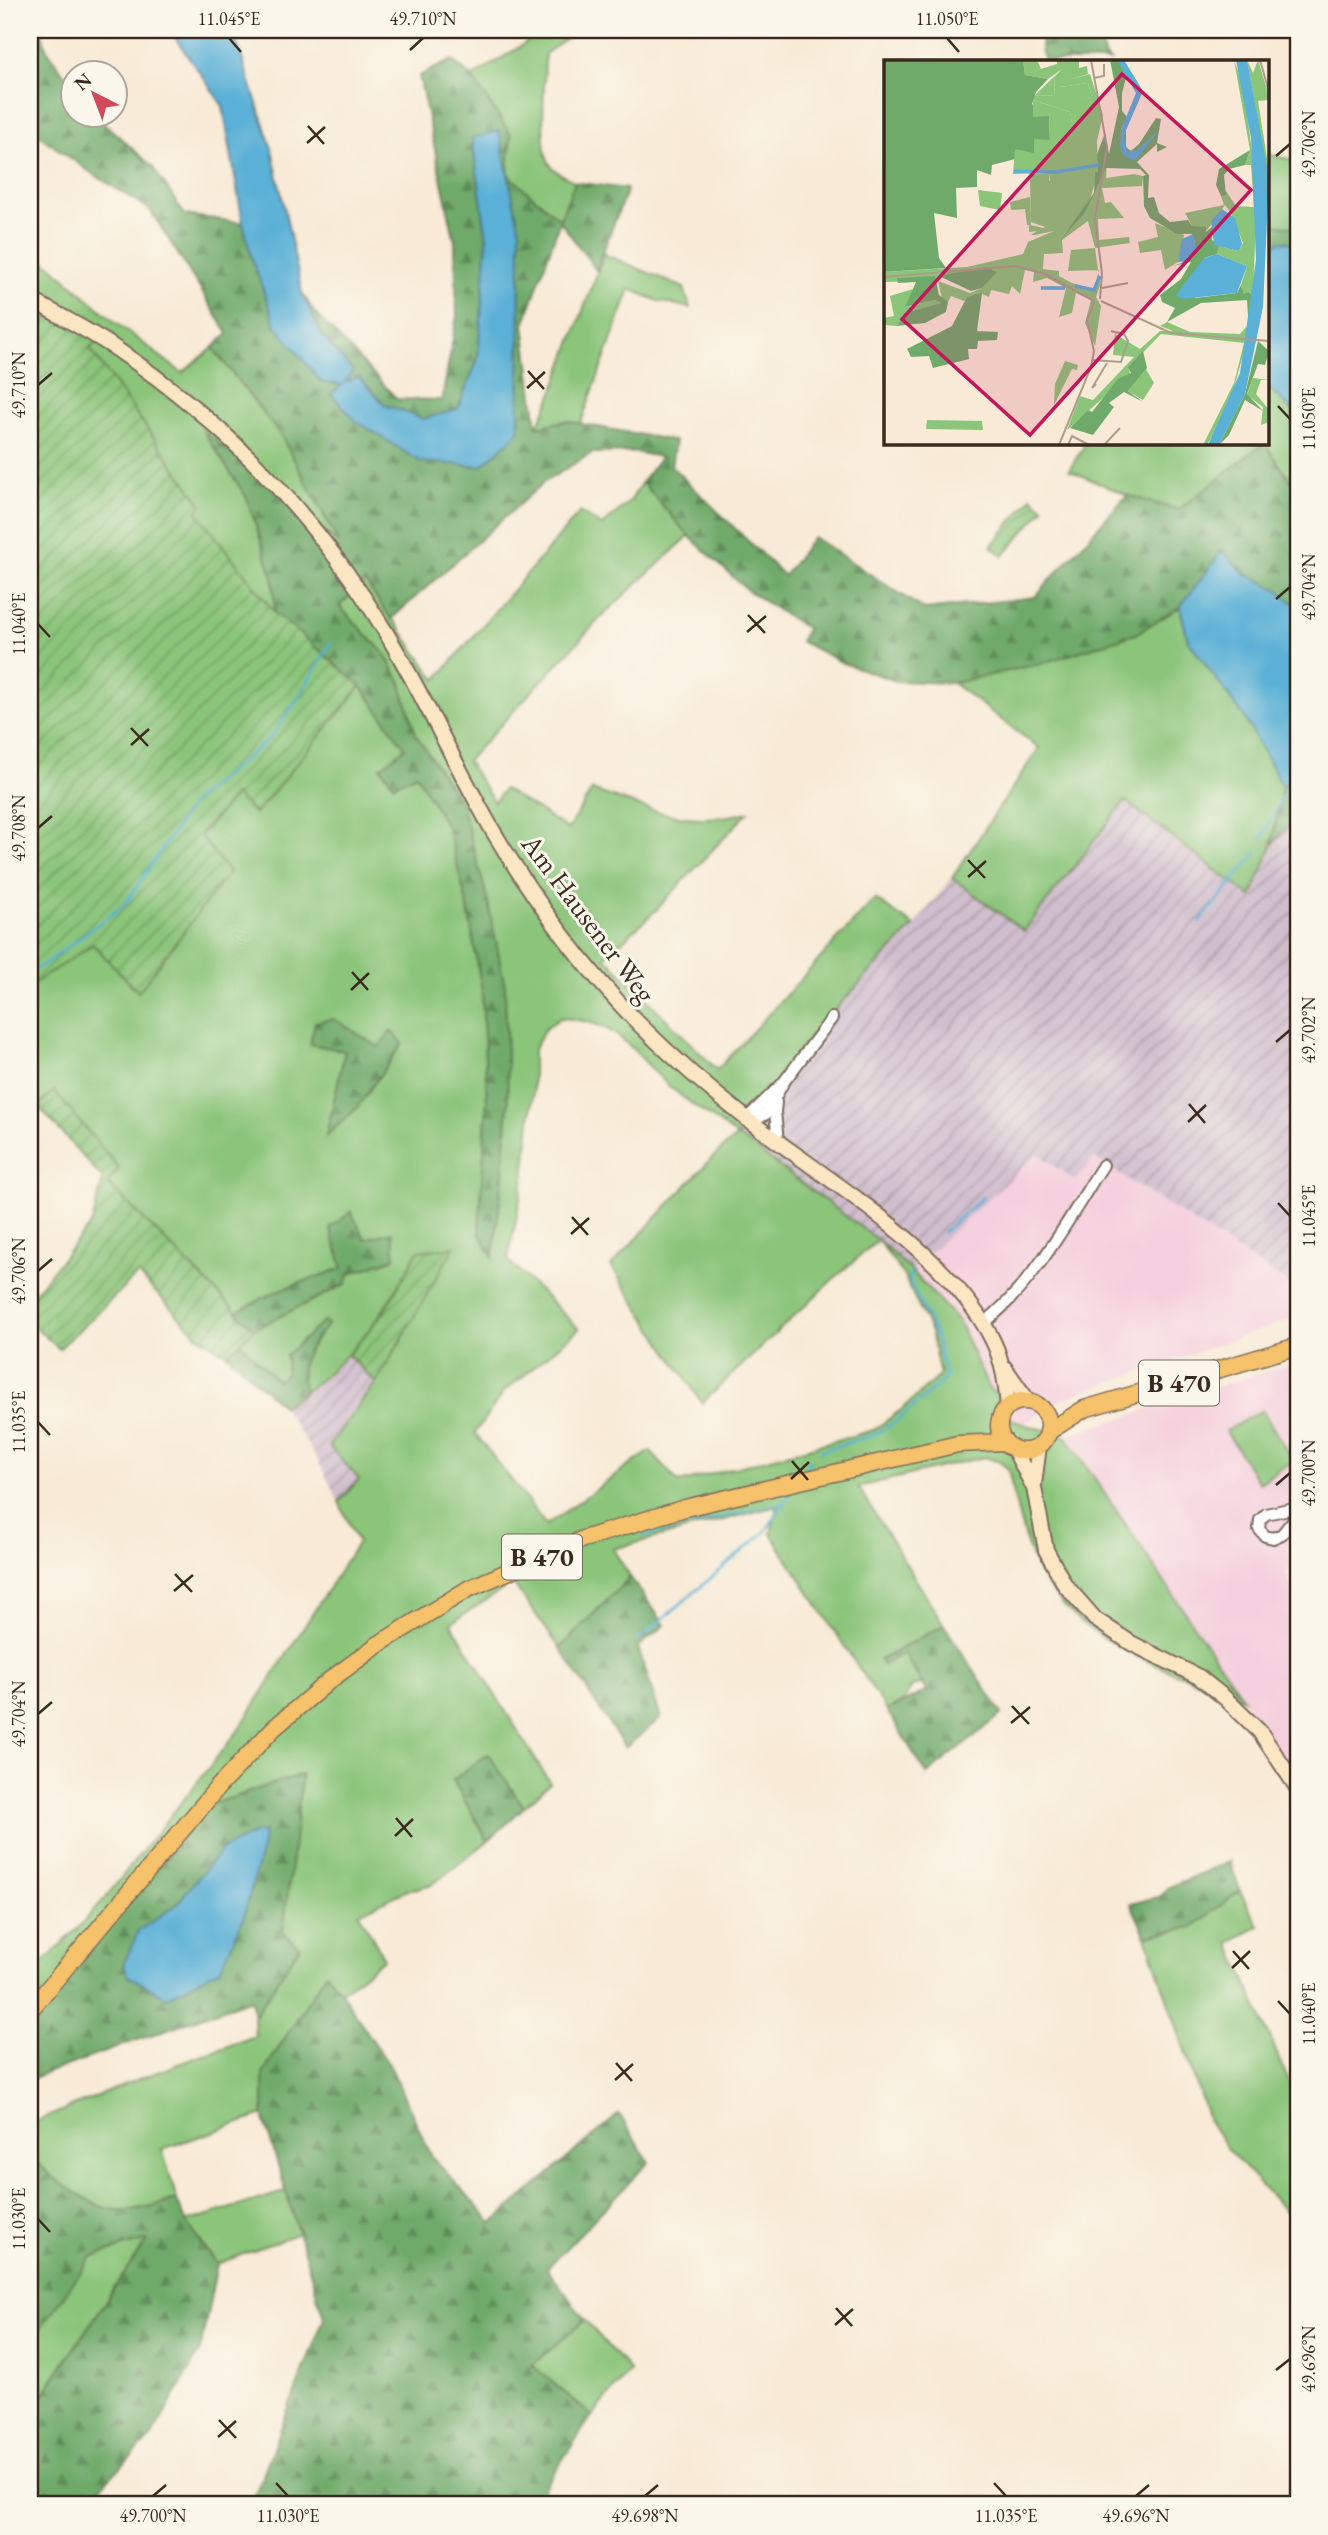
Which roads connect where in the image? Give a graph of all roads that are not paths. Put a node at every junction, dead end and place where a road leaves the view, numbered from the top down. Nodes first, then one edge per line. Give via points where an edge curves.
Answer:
1 (30, 299) edge
2 (832, 1018) dead end
3 (783, 1083) junction
4 (776, 1098) junction
5 (749, 1120) junction
6 (778, 1140) junction
7 (1103, 1165) dead end
8 (983, 1324) junction
9 (1298, 1346) edge
10 (1002, 1363) junction
11 (1028, 1401) junction
12 (1084, 1409) junction
13 (1043, 1410) junction
14 (1004, 1415) junction
15 (1044, 1439) junction
16 (958, 1444) junction
17 (1009, 1445) junction
18 (1034, 1489) junction
19 (1298, 1507) edge
20 (1298, 1514) edge
21 (1298, 1787) edge
22 (30, 2010) edge

1 - 5 main road, Am Hausener Weg via 113,346 169,388 228,435 290,498 339,560 384,629 525,882 587,965 648,1032
2 - 3 street
3 - 4 street
3 - 5 street
4 - 5 street via 766,1114
4 - 6 street
5 - 6 main road, Am Hausener Weg
6 - 8 main road, Am Hausener Weg via 912,1244
7 - 8 street via 1039,1263
8 - 10 main road, Am Hausener Weg
9 - 12 main road, B 470
10 - 11 main road
10 - 14 main road
11 - 13 main road
11 - 14 main road via 1021,1401
12 - 13 main road, B 470
12 - 15 main road, B 470
13 - 15 main road via 1048,1417
14 - 16 main road, B 470 via 988,1430
14 - 17 main road via 1001,1436
15 - 17 main road via 1031,1450
15 - 18 main road via 1035,1463
16 - 17 main road, B 470
16 - 22 main road, B 470 via 685,1508 583,1539 468,1589 379,1644 274,1728
17 - 18 main road
18 - 21 main road via 1046,1550 1065,1585 1095,1619 1199,1677 1225,1698 1260,1732
19 - 20 street via 1266,1514 1259,1520 1259,1529 1273,1538

